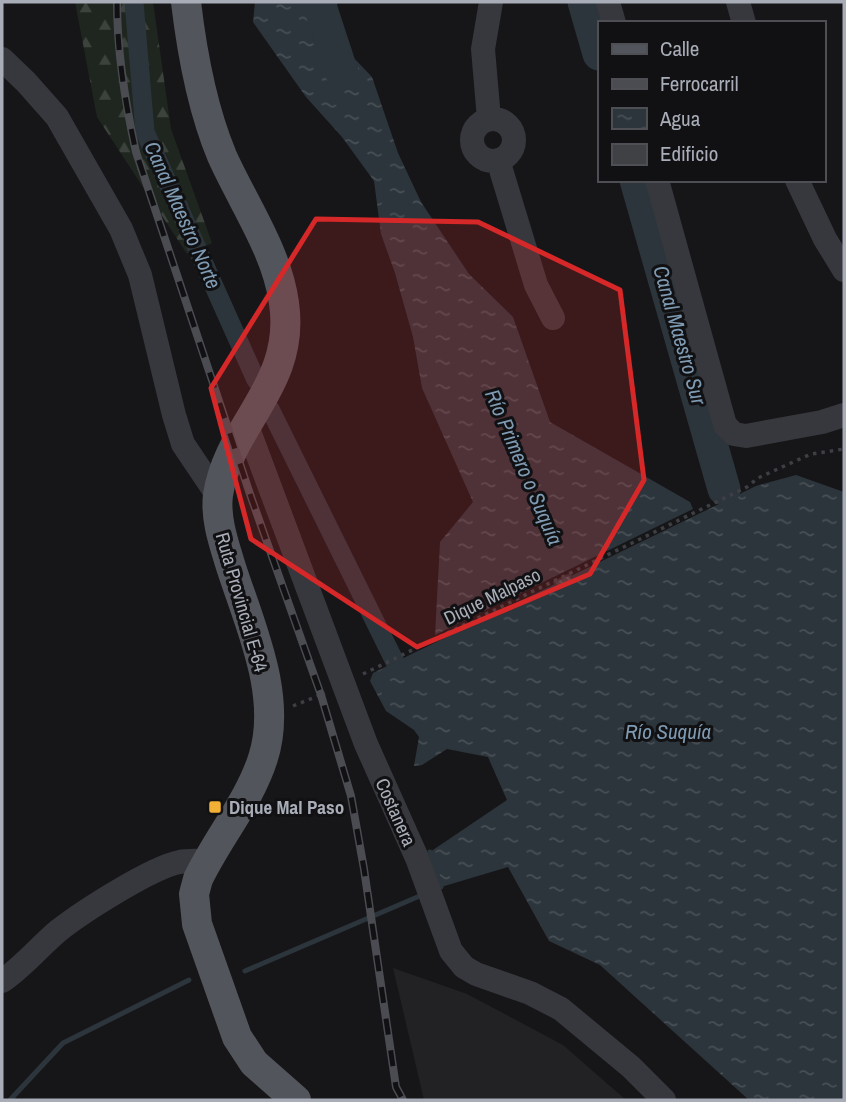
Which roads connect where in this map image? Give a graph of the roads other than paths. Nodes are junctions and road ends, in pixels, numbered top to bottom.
1 (186, 2) edge
2 (491, 2) edge
3 (608, 2) edge
4 (738, 2) edge
5 (613, 21) edge
6 (743, 21) edge
7 (2, 59) edge
8 (658, 182) edge
9 (798, 182) edge
10 (844, 270) edge
11 (553, 318) dead end
12 (844, 415) edge
13 (247, 426) junction
14 (218, 496) junction
15 (206, 861) junction
16 (2, 981) edge
17 (296, 1100) edge
18 (664, 1100) edge

1 - 13 main road, Ruta Provincial E-64
2 - 11 street
3 - 5 street
4 - 6 street
7 - 14 street
8 - 12 street
9 - 10 street
13 - 14 main road, Ruta Provincial E-64
13 - 18 street, Costanera
14 - 15 main road, Ruta Provincial E-64
15 - 16 street
15 - 17 main road, Ruta Provincial E-64

